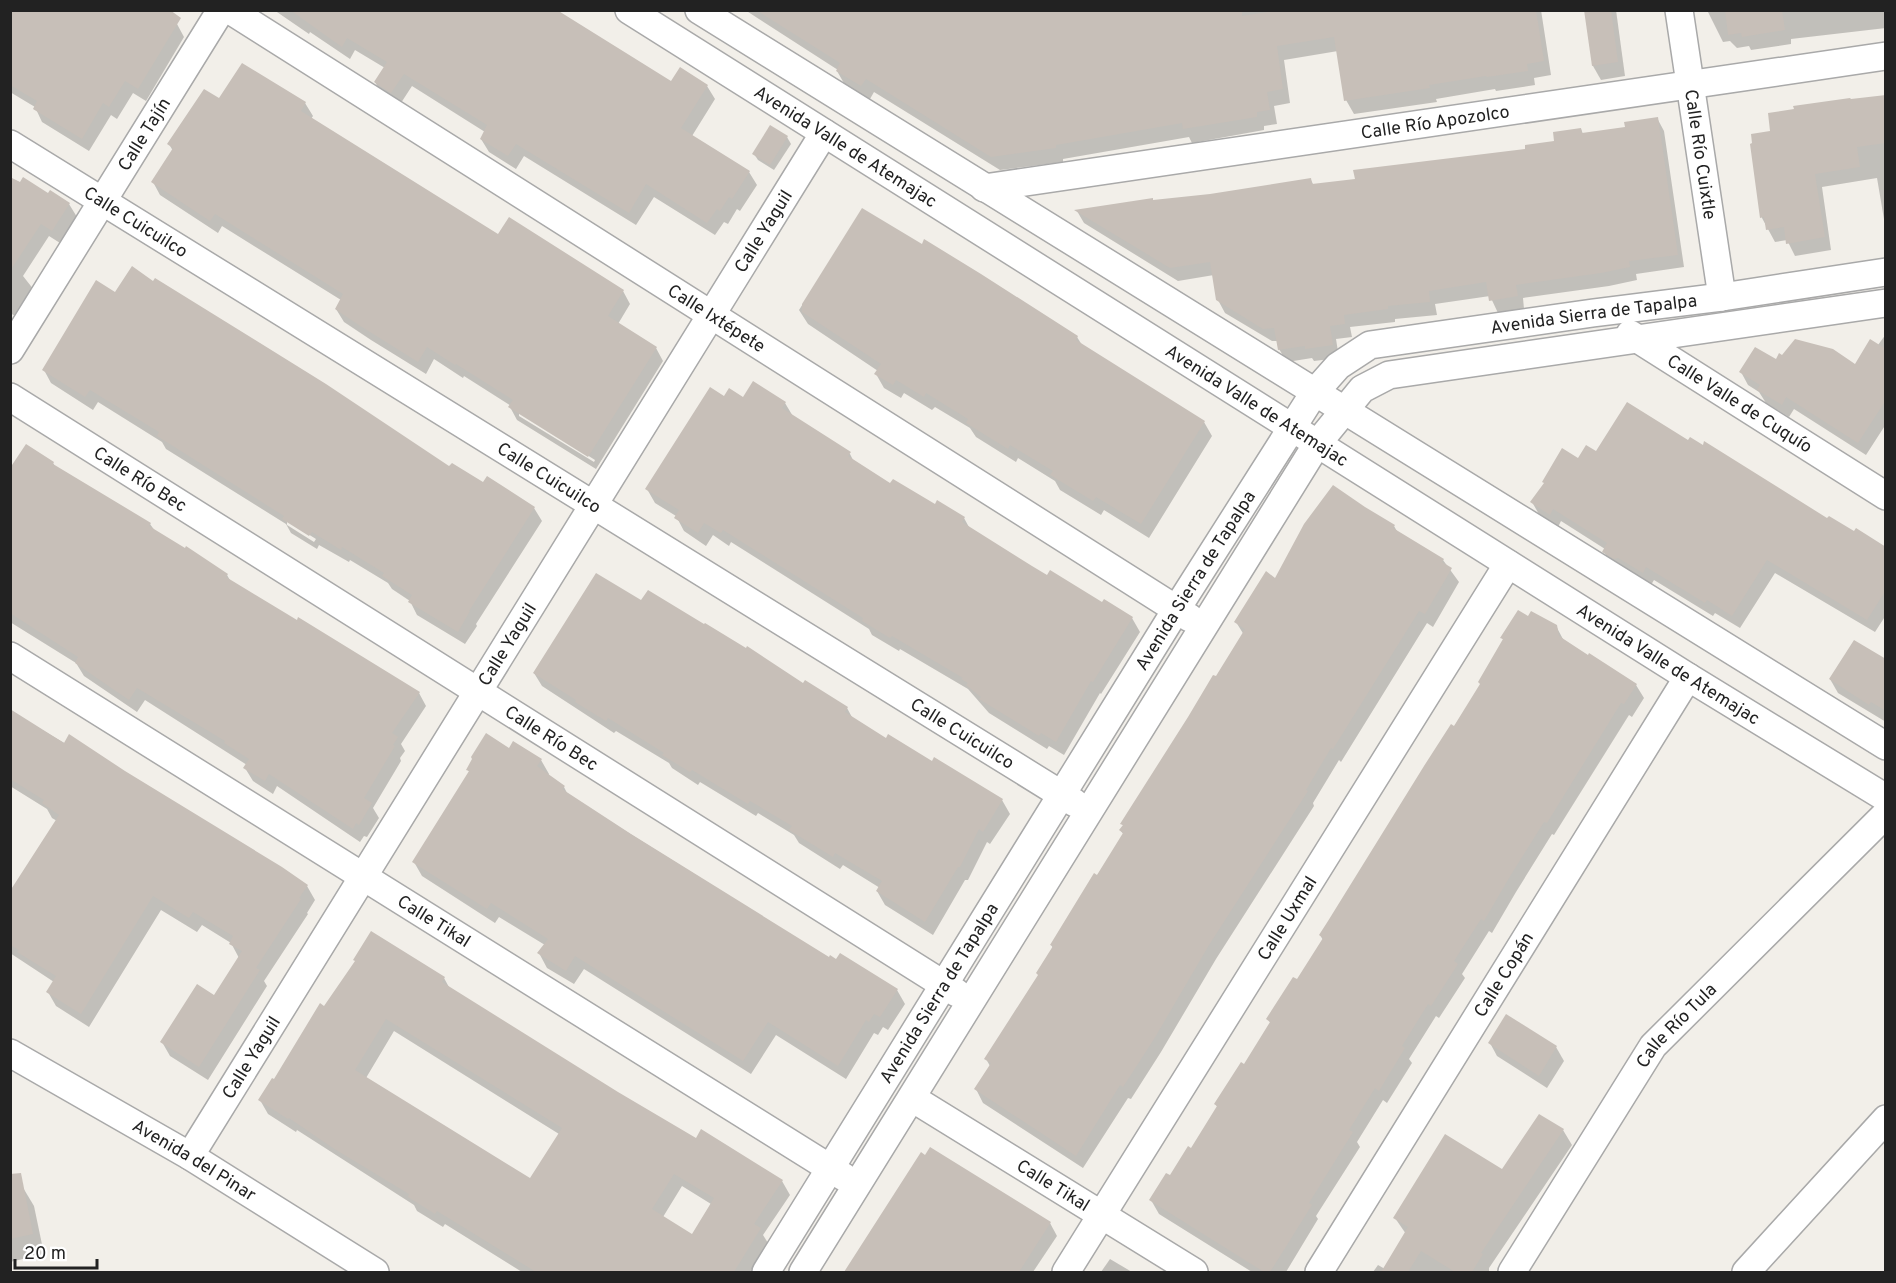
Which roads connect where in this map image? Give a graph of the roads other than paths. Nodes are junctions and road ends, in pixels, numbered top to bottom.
1 (221, 10) edge
2 (230, 10) edge
3 (629, 10) edge
4 (699, 10) edge
5 (1679, 10) edge
6 (1886, 56) edge
7 (1690, 84) junction
8 (824, 133) junction
9 (10, 144) edge
10 (984, 188) junction
11 (103, 201) junction
12 (1886, 272) edge
13 (1722, 297) junction
14 (1886, 303) edge
15 (1593, 313) junction
16 (711, 314) junction
17 (1636, 338) junction
18 (10, 350) edge
19 (1314, 393) junction
20 (10, 397) edge
21 (1343, 411) junction
22 (1292, 428) junction
23 (1317, 444) junction
24 (1886, 496) edge
25 (593, 504) junction
26 (1508, 564) junction
27 (1176, 610) junction
28 (1204, 627) junction
29 (10, 656) edge
30 (1688, 677) junction
31 (477, 691) junction
32 (1886, 746) edge
33 (1061, 795) junction
34 (1886, 798) edge
35 (1089, 812) junction
36 (1886, 814) edge
37 (363, 876) junction
38 (944, 985) junction
39 (971, 1001) junction
40 (10, 1053) edge
41 (912, 1098) junction
42 (1886, 1119) edge
43 (190, 1156) junction
44 (830, 1168) junction
45 (857, 1185) junction
46 (1102, 1215) junction
47 (375, 1272) edge
48 (765, 1272) edge
49 (803, 1272) edge
50 (1066, 1272) edge
51 (1194, 1272) edge
52 (1319, 1272) edge
53 (1512, 1272) edge
54 (1746, 1272) edge

1 - 11 street, Calle Tajín
2 - 16 street, Calle Ixtépete
3 - 8 street, Avenida Valle de Atemajac
4 - 10 street
5 - 7 street, Calle Río Cuixtle
6 - 7 street, Calle Río Apozolco
7 - 10 street, Calle Río Apozolco
7 - 13 street, Calle Río Cuixtle
8 - 16 street, Calle Yaguil
8 - 22 street, Avenida Valle de Atemajac
9 - 11 street, Calle Cuicuilco
10 - 19 street
11 - 18 street, Calle Tajín
11 - 25 street, Calle Cuicuilco
12 - 13 street, Avenida Sierra de Tapalpa
13 - 15 street, Avenida Sierra de Tapalpa
14 - 17 street, Avenida Sierra de Tapalpa
15 - 17 street, Calle Valle de Cuquío
15 - 19 street, Avenida Sierra de Tapalpa
16 - 25 street, Calle Yaguil
16 - 27 street, Calle Ixtépete
17 - 21 street, Avenida Sierra de Tapalpa
17 - 24 street, Calle Valle de Cuquío
19 - 21 street
19 - 22 street, Avenida Sierra de Tapalpa
20 - 31 street, Calle Río Bec
21 - 23 street, Avenida Sierra de Tapalpa
21 - 32 street
22 - 23 street, Avenida Valle de Atemajac
22 - 27 street, Avenida Sierra de Tapalpa
23 - 26 street, Avenida Valle de Atemajac
23 - 28 street, Avenida Sierra de Tapalpa
25 - 31 street, Calle Yaguil
25 - 33 street, Calle Cuicuilco
26 - 30 street, Avenida Valle de Atemajac
26 - 46 street, Calle Uxmal
27 - 28 street, Calle Ixtépete
27 - 33 street, Avenida Sierra de Tapalpa
28 - 35 street, Avenida Sierra de Tapalpa
29 - 37 street, Calle Tikal
30 - 34 street, Avenida Valle de Atemajac
30 - 52 street, Calle Copán
31 - 37 street, Calle Yaguil
31 - 38 street, Calle Río Bec
33 - 35 street, Calle Cuicuilco
33 - 38 street, Avenida Sierra de Tapalpa
35 - 39 street, Avenida Sierra de Tapalpa
36 - 53 street, Calle Río Tula
37 - 43 street, Calle Yaguil
37 - 44 street, Calle Tikal
38 - 39 street, Calle Río Bec
38 - 44 street, Avenida Sierra de Tapalpa
39 - 41 street, Avenida Sierra de Tapalpa
40 - 43 street, Avenida del Pinar
41 - 45 street, Avenida Sierra de Tapalpa
41 - 46 street, Calle Tikal
42 - 54 street
43 - 47 street, Avenida del Pinar
44 - 45 street, Calle Tikal
44 - 48 street, Avenida Sierra de Tapalpa
45 - 49 street, Avenida Sierra de Tapalpa
46 - 50 street, Calle Uxmal
46 - 51 street, Calle Tikal

